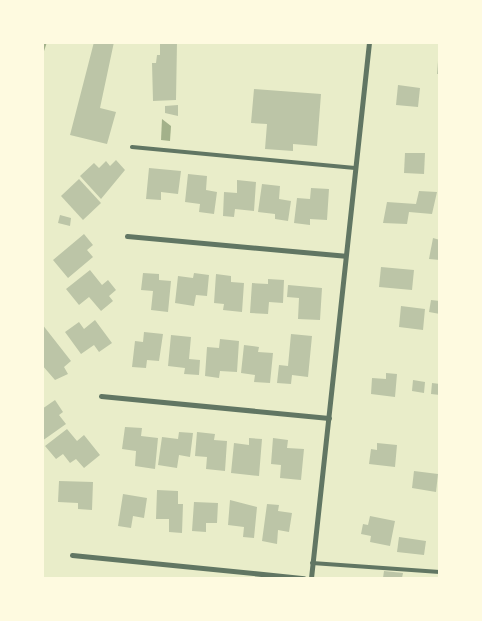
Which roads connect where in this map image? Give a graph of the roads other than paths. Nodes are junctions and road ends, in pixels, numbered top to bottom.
1 (369, 42) edge
2 (132, 147) dead end
3 (355, 168) junction
4 (127, 236) dead end
5 (345, 256) junction
6 (101, 396) dead end
7 (329, 418) junction
8 (72, 555) dead end
9 (312, 563) junction
10 (440, 572) edge
11 (304, 578) edge
12 (310, 578) edge

1 - 3 street
2 - 3 lane
3 - 5 street
4 - 5 street
5 - 7 street
6 - 7 street
7 - 9 street
8 - 11 street
9 - 10 lane
9 - 12 street

